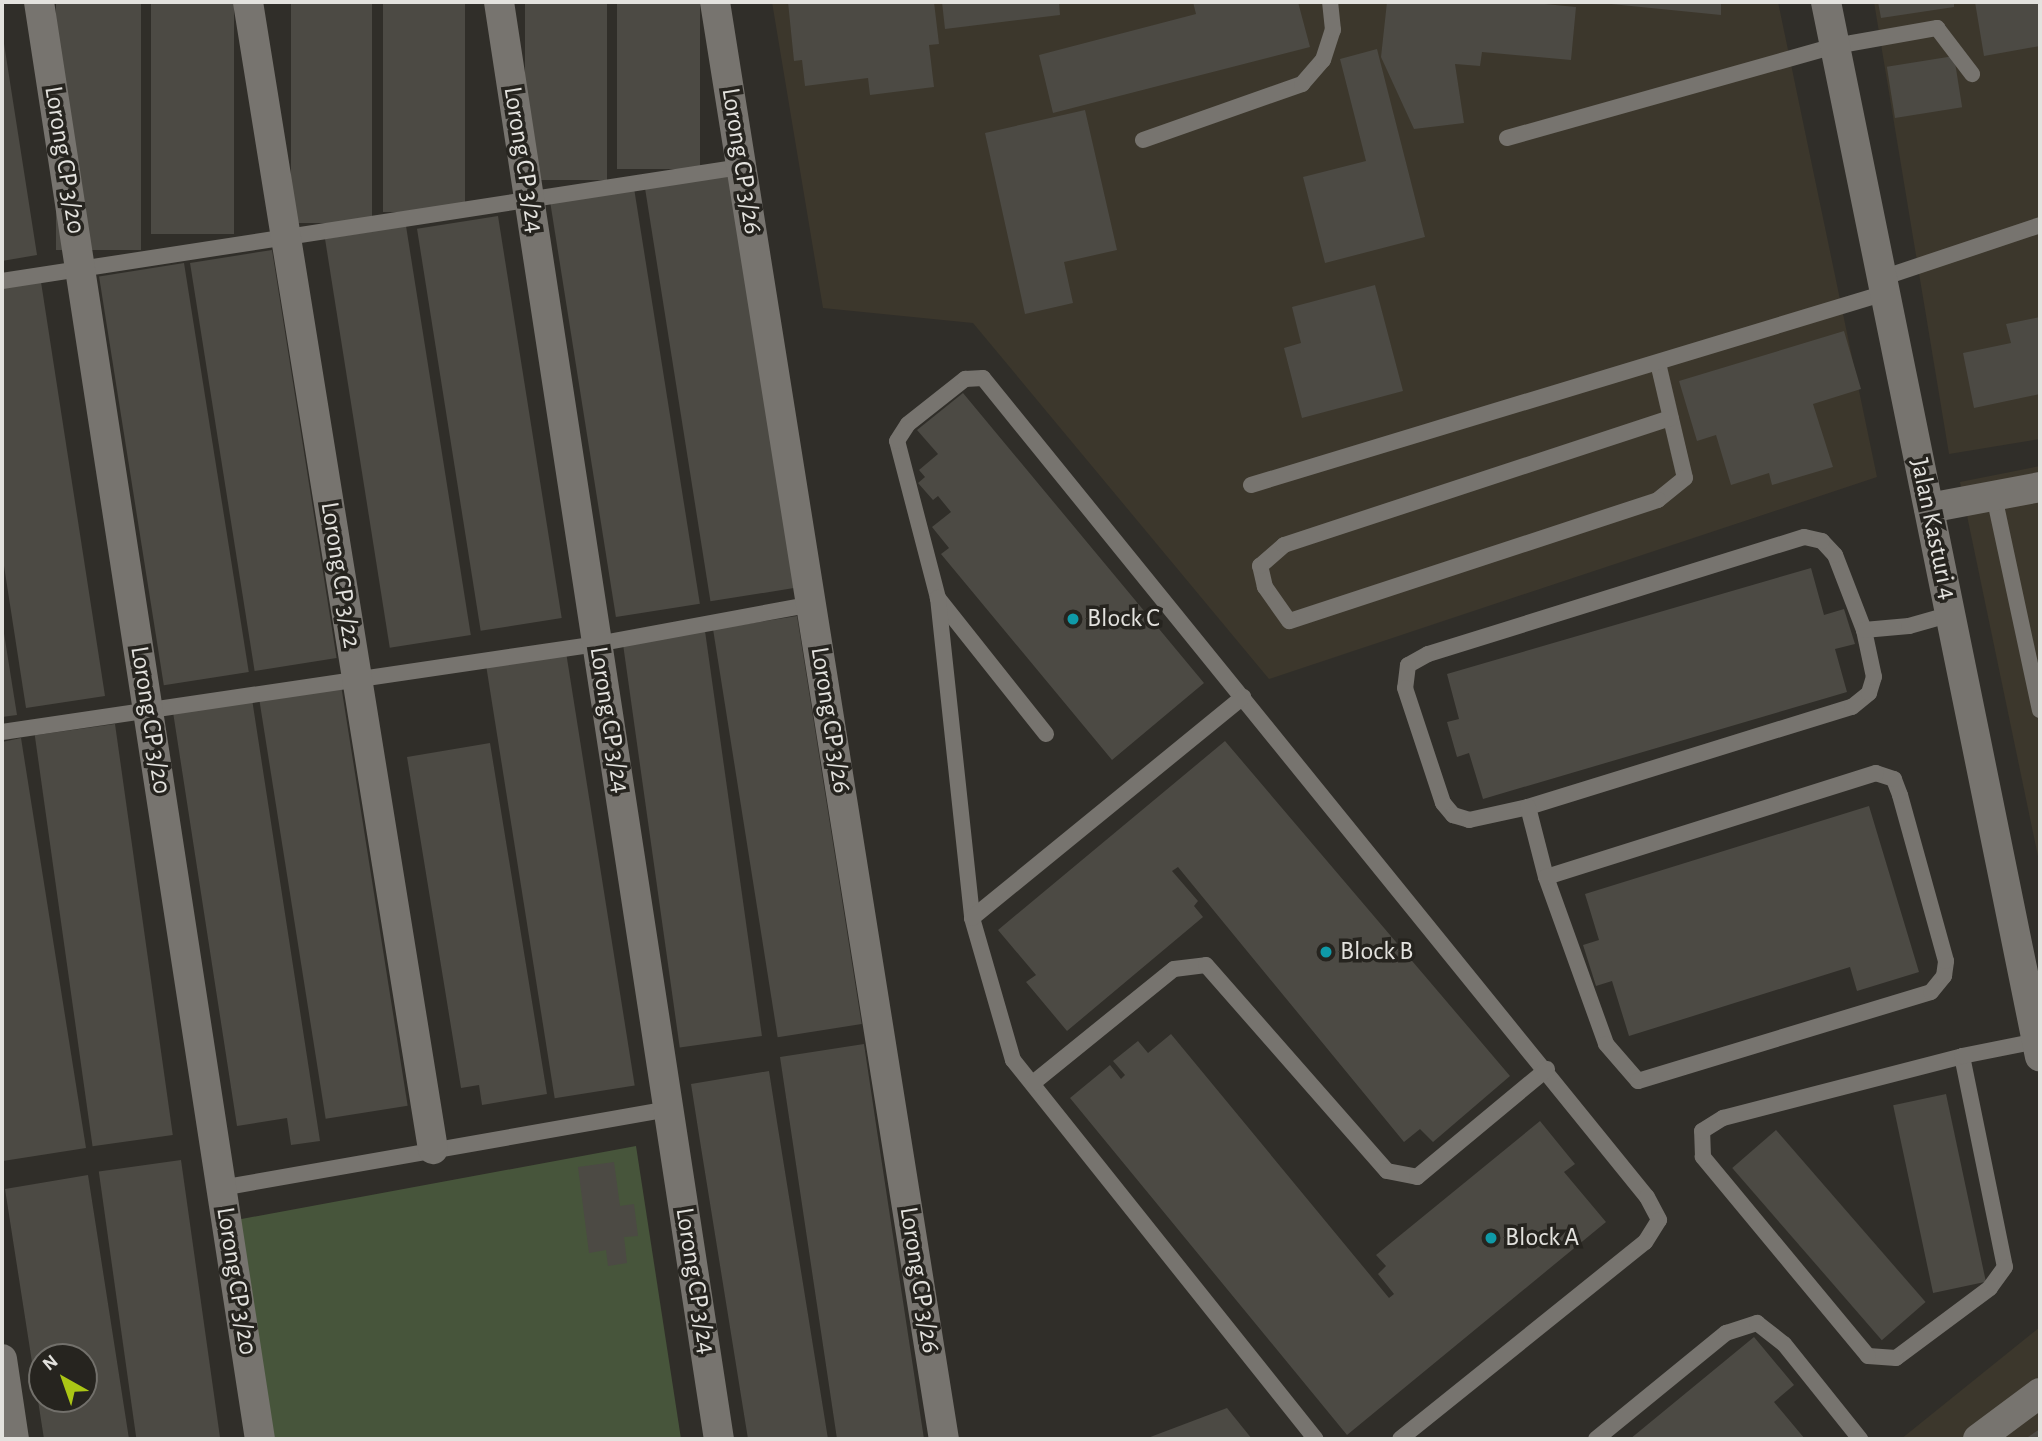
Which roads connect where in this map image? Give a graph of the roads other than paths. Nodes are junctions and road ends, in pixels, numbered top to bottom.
1 (39, 2) edge
2 (248, 2) edge
3 (499, 2) edge
4 (715, 2) edge
5 (1330, 2) edge
6 (1826, 2) edge
7 (1835, 46) junction
8 (1972, 74) dead end
9 (1507, 138) dead end
10 (1143, 139) dead end
11 (741, 167) junction
12 (530, 202) junction
13 (2040, 225) edge
14 (286, 237) junction
15 (80, 268) junction
16 (2, 281) edge
17 (1884, 286) junction
18 (1658, 363) junction
19 (1671, 418) junction
20 (1251, 485) dead end
21 (2040, 487) edge
22 (1994, 496) junction
23 (1929, 509) junction
24 (938, 598) junction
25 (812, 604) junction
26 (1951, 614) junction
27 (1864, 630) junction
28 (597, 644) junction
29 (357, 678) junction
30 (1243, 697) junction
31 (2040, 710) edge
32 (148, 711) junction
33 (2, 732) edge
34 (1046, 734) dead end
35 (1528, 807) junction
36 (1546, 877) junction
37 (972, 918) junction
38 (2039, 1049) edge
39 (1962, 1056) junction
40 (1547, 1069) junction
41 (1033, 1083) junction
42 (668, 1109) junction
43 (433, 1149) junction
44 (221, 1188) junction
45 (2, 1359) edge
46 (2040, 1393) edge
47 (14, 1439) edge
48 (260, 1439) edge
49 (719, 1439) edge
50 (944, 1439) edge
51 (1316, 1439) edge
52 (1401, 1439) edge
53 (1596, 1439) edge
54 (1860, 1439) edge
55 (1978, 1439) edge

1 - 15 street, Lorong CP 3/20
2 - 14 street, Lorong CP 3/22
3 - 12 street, Lorong CP 3/24
4 - 11 street, Lorong CP 3/26
5 - 10 lane
6 - 7 street, Jalan Kasturi 4
7 - 8 lane
7 - 9 lane
7 - 17 street, Jalan Kasturi 4
11 - 12 lane
11 - 25 street, Lorong CP 3/26
12 - 14 lane
12 - 28 street, Lorong CP 3/24
13 - 17 lane
14 - 15 lane
14 - 29 street, Lorong CP 3/22
15 - 16 lane
15 - 32 street, Lorong CP 3/20
17 - 18 lane
17 - 23 street, Jalan Kasturi 4
18 - 19 lane
18 - 20 lane
19 - 19 lane
21 - 22 street
22 - 23 street
22 - 31 lane
23 - 26 street, Jalan Kasturi 4
24 - 30 lane
24 - 34 lane
24 - 37 lane
25 - 28 lane
25 - 50 street, Lorong CP 3/26
26 - 27 lane
26 - 38 street, Jalan Kasturi 4
27 - 35 lane
27 - 35 lane
28 - 29 lane
28 - 42 street, Lorong CP 3/24
29 - 32 lane
29 - 43 street, Lorong CP 3/22
30 - 37 lane
30 - 40 lane
32 - 33 lane
32 - 44 street, Lorong CP 3/20
35 - 36 lane
36 - 36 lane
37 - 41 lane
38 - 39 lane
39 - 39 lane
40 - 41 lane
40 - 52 lane
41 - 51 lane
42 - 43 lane
42 - 49 street, Lorong CP 3/24
43 - 44 lane
44 - 48 street, Lorong CP 3/20
45 - 47 street
46 - 55 street
53 - 54 lane

